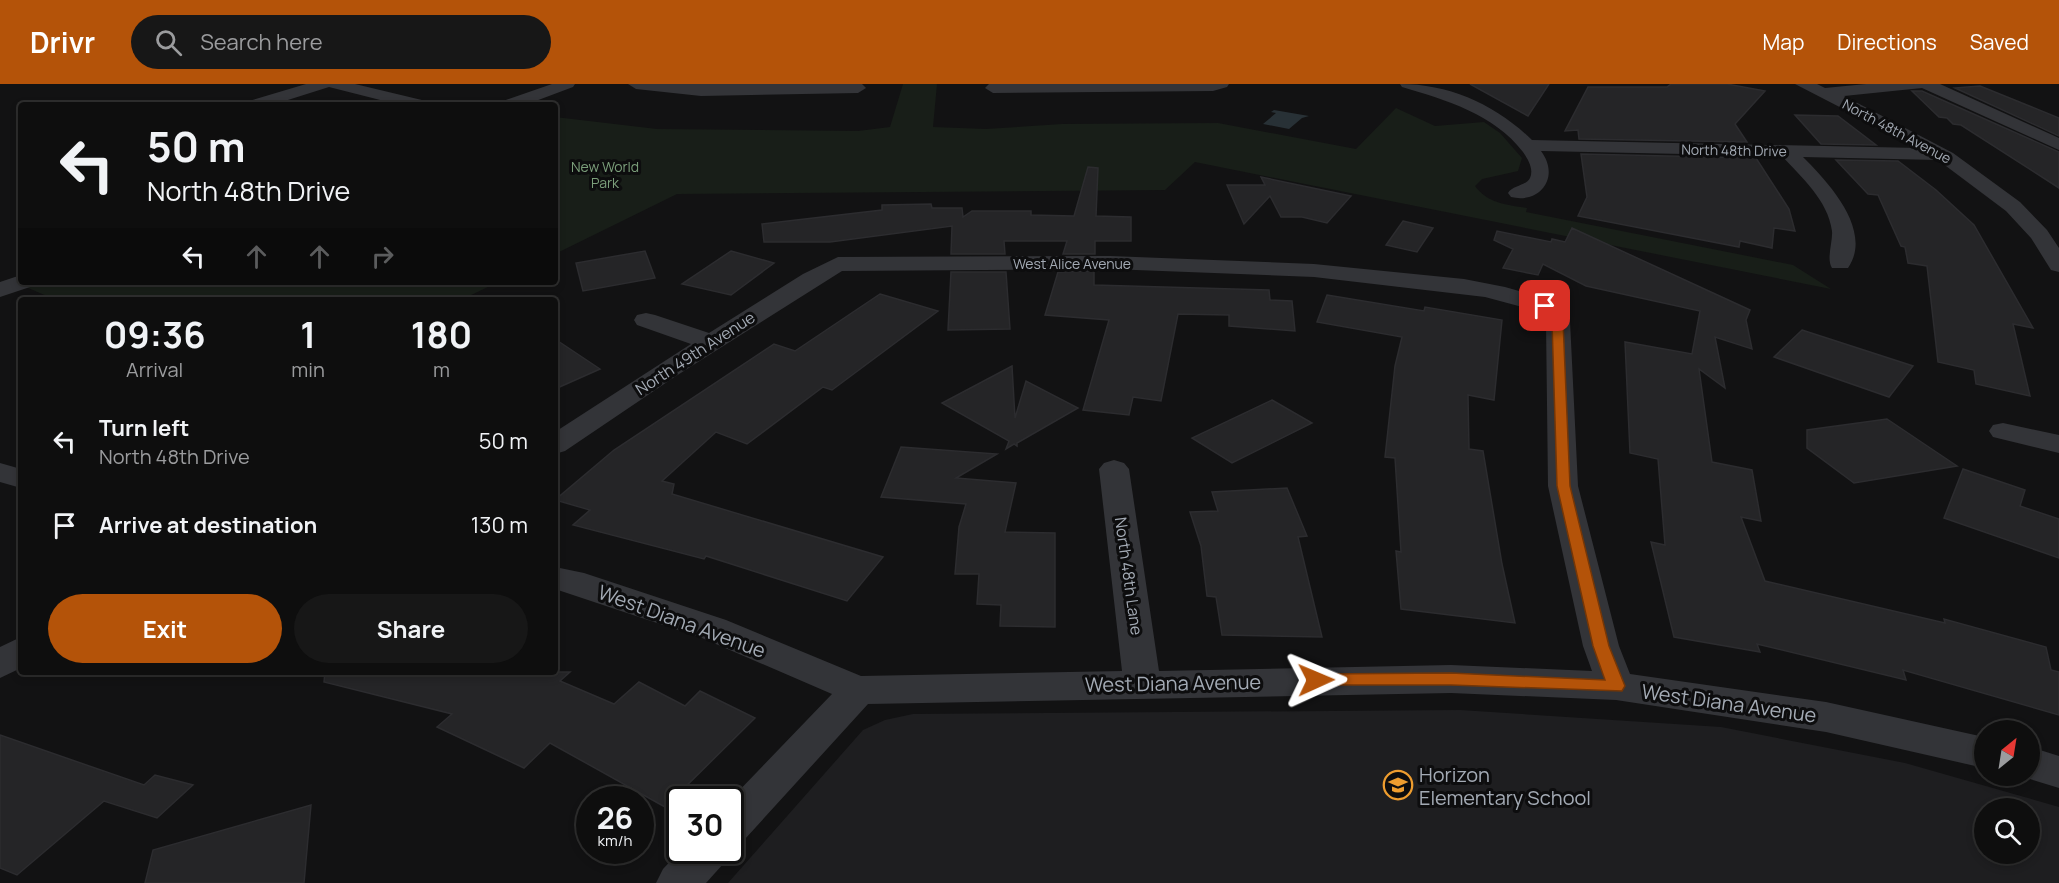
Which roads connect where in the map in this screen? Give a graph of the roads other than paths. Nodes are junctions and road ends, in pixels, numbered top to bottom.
1 (323, 84) edge
2 (335, 84) edge
3 (567, 84) edge
4 (636, 84) edge
5 (1221, 84) edge
6 (1408, 84) edge
7 (1803, 84) edge
8 (1918, 84) edge
9 (1927, 84) edge
10 (858, 88) dead end
11 (993, 88) dead end
12 (1823, 93) junction
13 (265, 102) edge
14 (408, 102) edge
15 (517, 102) edge
16 (1528, 145) junction
17 (2059, 146) edge
18 (1787, 151) junction
19 (1941, 154) junction
20 (1518, 193) dead end
21 (2035, 230) junction
22 (2059, 232) edge
23 (1305, 246) dead end
24 (1840, 263) dead end
25 (838, 264) joint
26 (2059, 265) edge
27 (1305, 270) junction
28 (646, 320) dead end
29 (711, 342) junction
30 (2003, 431) dead end
31 (558, 443) edge
32 (2059, 444) edge
33 (1114, 469) dead end
34 (0, 472) edge
35 (18, 478) edge
36 (558, 579) edge
37 (18, 652) edge
38 (0, 665) edge
39 (1142, 684) junction
40 (1616, 686) junction
41 (858, 690) junction
42 (1974, 751) edge
43 (2040, 766) edge
44 (2059, 772) edge
45 (744, 812) edge
46 (696, 864) edge
47 (678, 883) edge

1 - 13 street
2 - 14 street
3 - 15 street
4 - 10 street
5 - 11 street
6 - 16 street
7 - 12 street, North 48th Avenue
8 - 12 street
9 - 17 street
12 - 19 street, North 48th Avenue
16 - 18 street, North 48th Drive
16 - 20 street
18 - 19 street, North 48th Drive
18 - 24 street
19 - 21 street, North 48th Avenue
21 - 22 street
21 - 26 street, North 48th Avenue
23 - 27 street
25 - 27 street, West Alice Avenue
25 - 29 street, North 49th Avenue
27 - 40 street, West Alice Avenue
28 - 29 street
29 - 31 street, North 49th Avenue
30 - 32 street
33 - 39 street, North 48th Lane
34 - 35 street
36 - 41 street, West Diana Avenue
37 - 38 street
39 - 40 street, West Diana Avenue
39 - 41 street, West Diana Avenue
40 - 42 street, West Diana Avenue
41 - 45 street
43 - 44 street
46 - 47 street

